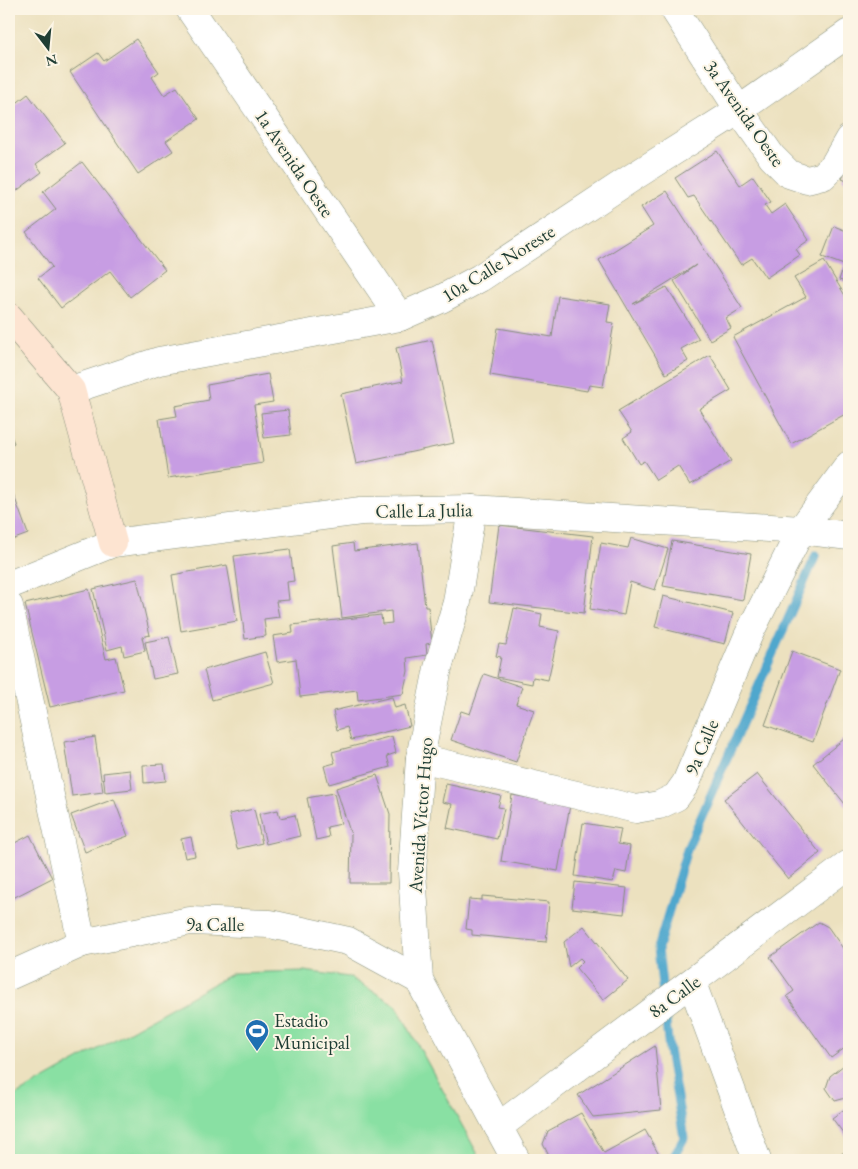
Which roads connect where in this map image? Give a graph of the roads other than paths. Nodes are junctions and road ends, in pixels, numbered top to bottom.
1 (190, 9) edge
2 (674, 9) edge
3 (849, 33) edge
4 (739, 110) junction
5 (849, 139) edge
6 (9, 317) edge
7 (400, 317) junction
8 (71, 390) junction
9 (849, 465) edge
10 (472, 509) junction
11 (801, 530) junction
12 (849, 536) edge
13 (113, 543) junction
14 (9, 585) edge
15 (9, 606) edge
16 (420, 758) junction
17 (849, 864) edge
18 (82, 943) junction
19 (9, 976) edge
20 (418, 980) junction
21 (692, 983) junction
22 (498, 1127) junction
23 (516, 1160) edge
24 (757, 1160) edge

1 - 7 street, 1a Avenida Oeste
2 - 4 street, 3a Avenida Oeste
3 - 4 street, 10a Calle Noreste
4 - 5 street, 3a Avenida Oeste
4 - 7 street, 10a Calle Noreste
6 - 8 street
7 - 8 street, 10a Calle Noreste
8 - 13 street
9 - 11 street, 9a Calle
10 - 11 street, Calle La Julia
10 - 13 street, Calle La Julia
10 - 16 street, Avenida Víctor Hugo
11 - 12 street, Calle La Julia
11 - 16 street, 9a Calle
13 - 14 street, Calle La Julia
15 - 18 street
16 - 20 street, Avenida Víctor Hugo
17 - 21 street, 8a Calle
18 - 19 street, 9a Calle
18 - 20 street, 9a Calle
20 - 22 street, Avenida Víctor Hugo
21 - 22 street, 8a Calle
21 - 24 street
22 - 23 street, Avenida Víctor Hugo

